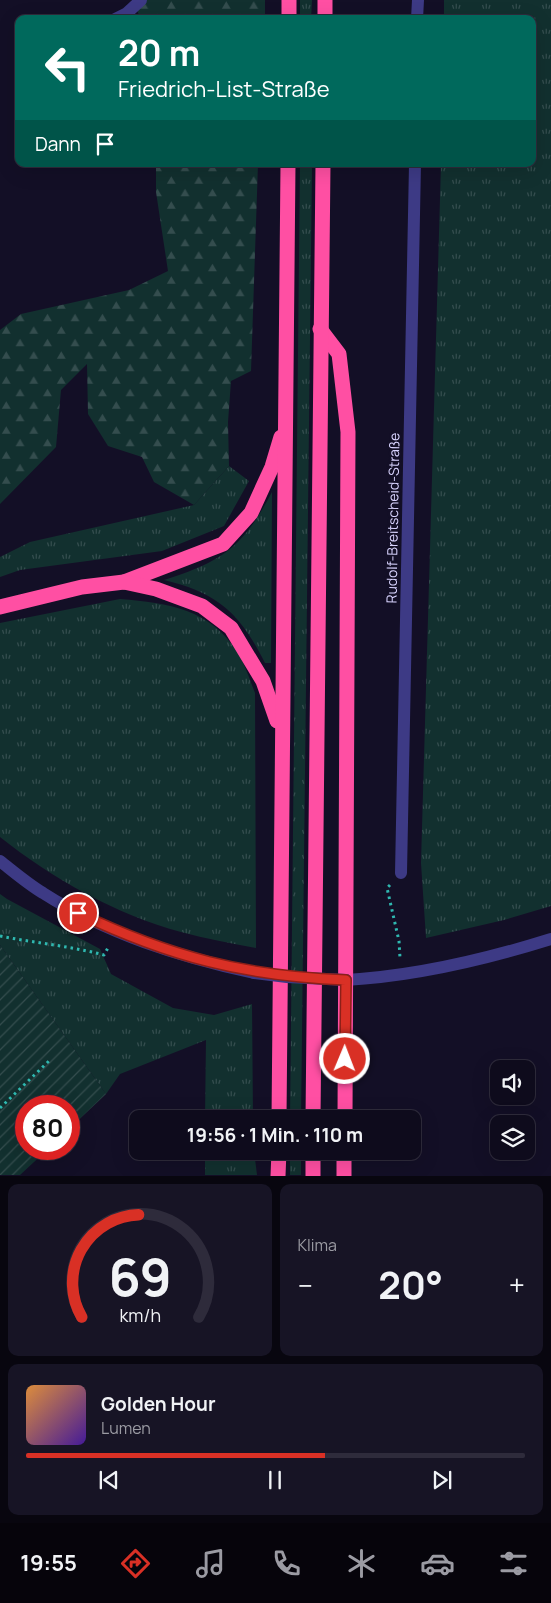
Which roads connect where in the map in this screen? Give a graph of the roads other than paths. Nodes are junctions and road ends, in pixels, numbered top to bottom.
1 (141, 0) edge
2 (289, 0) edge
3 (325, 0) edge
4 (418, 0) edge
5 (123, 15) edge
6 (289, 15) edge
7 (325, 15) edge
8 (418, 15) edge
9 (288, 167) edge
10 (323, 167) edge
11 (415, 167) edge
12 (320, 329) junction
13 (286, 421) junction
14 (124, 582) junction
15 (0, 607) edge
16 (281, 732) junction
17 (0, 861) edge
18 (401, 873) road end
19 (551, 940) edge
20 (346, 980) junction
21 (279, 1110) edge
22 (313, 1110) edge
23 (344, 1110) edge
24 (279, 1160) edge
25 (313, 1160) edge
26 (344, 1160) edge
27 (278, 1176) edge
28 (313, 1176) edge
29 (344, 1176) edge

1 - 5 street
2 - 6 highway
3 - 7 highway
4 - 8 street
9 - 13 highway
10 - 12 highway
11 - 18 street, Rudolf-Breitscheid-Straße
12 - 20 highway
12 - 22 highway
13 - 14 highway
13 - 16 highway
14 - 15 highway
14 - 16 highway
16 - 21 highway
17 - 20 street, bridge
19 - 20 street
20 - 23 highway
24 - 27 highway
25 - 28 highway
26 - 29 highway

